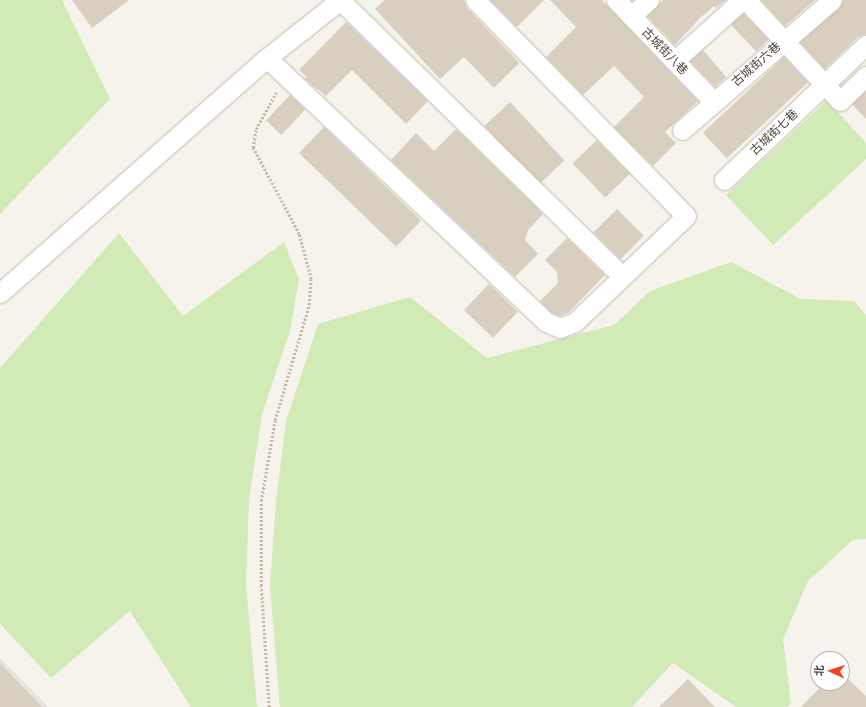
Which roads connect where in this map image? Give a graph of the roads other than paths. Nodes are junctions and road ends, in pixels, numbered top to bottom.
1 (340, 0) edge
2 (475, 0) edge
3 (616, 0) edge
4 (649, 0) edge
5 (742, 0) edge
6 (746, 0) edge
7 (832, 0) edge
8 (632, 16) junction
9 (784, 41) junction
10 (866, 45) edge
11 (267, 58) junction
12 (674, 61) junction
13 (866, 76) edge
14 (824, 85) junction
15 (714, 102) junction
16 (682, 130) dead end
17 (724, 180) dead end
18 (622, 276) junction
19 (0, 293) edge

1 - 11 street
1 - 18 street
2 - 18 street
3 - 8 street, 古城街八巷
4 - 8 street
5 - 12 street
6 - 9 street
7 - 9 street, 古城街六巷
8 - 12 street, 古城街八巷
9 - 14 street
9 - 15 street, 古城街六巷
10 - 14 street, 古城街七巷
11 - 18 street
11 - 19 street
12 - 15 street, 古城街八巷
13 - 14 street
14 - 17 street, 古城街七巷
15 - 16 street, 古城街六巷

